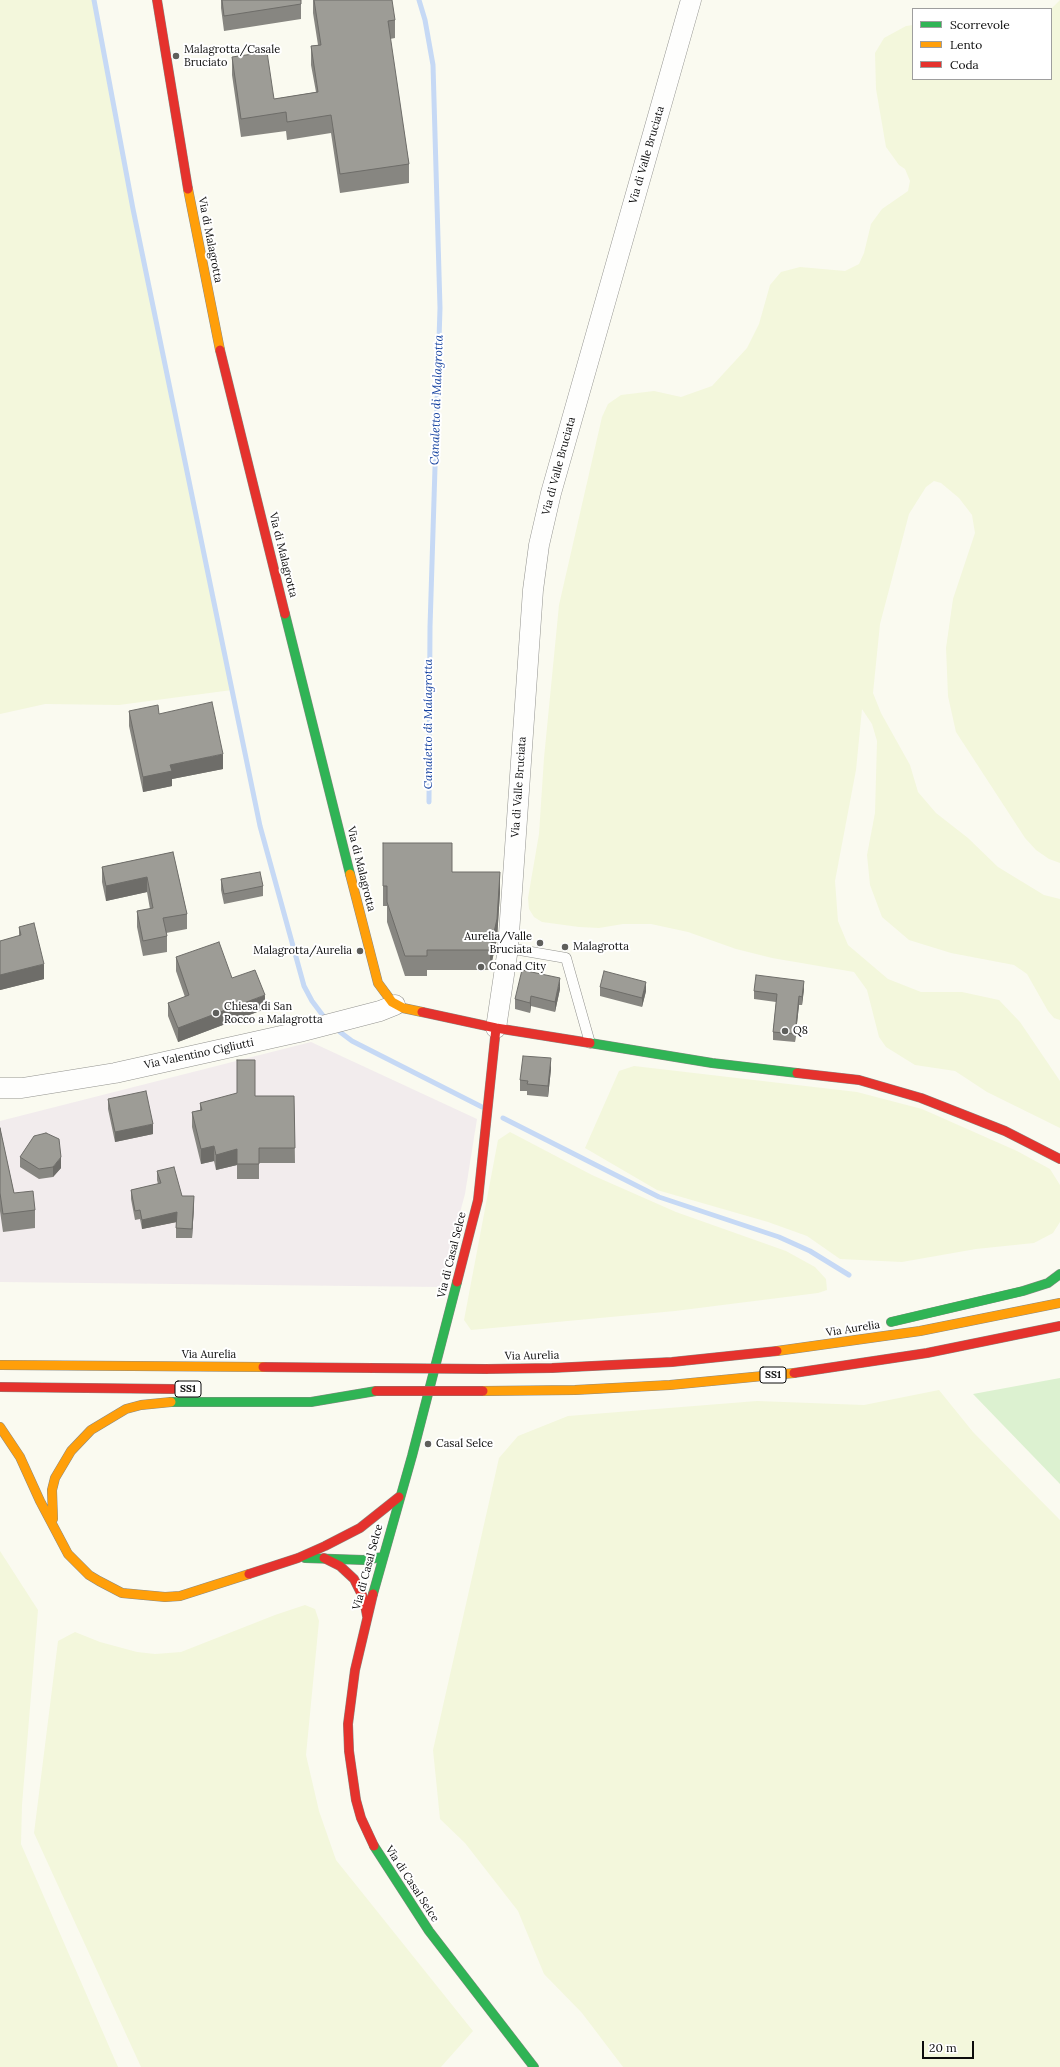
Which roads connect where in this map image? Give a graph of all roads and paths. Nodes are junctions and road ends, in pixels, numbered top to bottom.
1 (157, 0) edge
2 (692, 0) edge
3 (508, 948) junction
4 (395, 1005) junction
5 (496, 1028) junction
6 (590, 1043) junction
7 (0, 1088) edge
8 (1057, 1157) edge
9 (1060, 1165) edge
10 (1060, 1274) edge
11 (1060, 1303) edge
12 (1060, 1326) edge
13 (815, 1347) junction
14 (0, 1365) edge
15 (0, 1387) edge
16 (186, 1389) dead end
17 (321, 1390) dead end
18 (376, 1391) junction
19 (0, 1427) edge
20 (399, 1497) junction
21 (56, 1532) junction
22 (337, 1541) junction
23 (352, 1541) dead end
24 (372, 1549) dead end
25 (298, 1558) junction
26 (323, 1558) junction
27 (382, 1558) junction
28 (367, 1616) junction
29 (534, 2067) edge

1 - 4 main road, Via di Malagrotta
2 - 3 street, Via di Valle Bruciata
3 - 5 street, Via di Valle Bruciata
3 - 6 lane
4 - 5 main road
4 - 7 street, Via Valentino Cigliutti
5 - 6 main road
5 - 20 main road, Via di Casal Selce
6 - 8 main road
8 - 9 main road
10 - 13 main road
11 - 13 main road, Via Aurelia / SS1
12 - 18 main road, SS1, bridge
13 - 14 main road, Via Aurelia / SS1, bridge
15 - 16 main road, SS1
17 - 18 main road, SS1
18 - 21 main road
19 - 21 main road
20 - 22 main road
20 - 27 main road, Via di Casal Selce
21 - 25 main road
22 - 23 main road
22 - 25 main road
24 - 27 main road
25 - 26 main road
26 - 27 main road
26 - 28 main road
27 - 28 main road, Via di Casal Selce
28 - 29 main road, Via di Casal Selce

